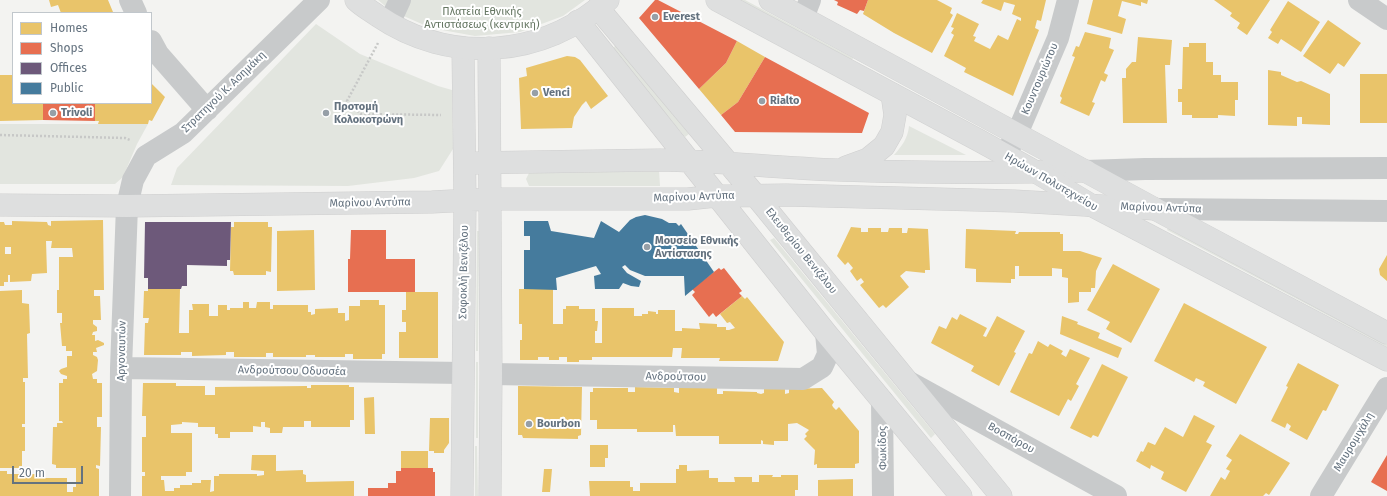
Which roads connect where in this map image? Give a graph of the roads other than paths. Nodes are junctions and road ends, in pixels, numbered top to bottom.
1 (130, 0) edge
2 (319, 0) edge
3 (356, 0) edge
4 (717, 0) edge
5 (770, 0) edge
6 (1068, 0) edge
7 (1359, 0) edge
8 (603, 4) edge
9 (806, 9) edge
10 (136, 12) edge
11 (1387, 19) edge
12 (578, 21) junction
13 (152, 43) edge
14 (463, 48) junction
15 (489, 48) junction
16 (892, 94) junction
17 (207, 110) junction
18 (1017, 134) junction
19 (1005, 155) junction
20 (689, 161) junction
21 (490, 163) junction
22 (465, 164) junction
23 (730, 164) junction
24 (1387, 168) edge
25 (840, 170) junction
26 (1036, 172) junction
27 (1086, 172) junction
28 (755, 195) junction
29 (716, 196) junction
30 (490, 199) junction
31 (465, 201) junction
32 (0, 205) edge
33 (1091, 205) junction
34 (127, 206) junction
35 (1155, 209) junction
36 (1387, 210) edge
37 (826, 333) junction
38 (1387, 333) edge
39 (1387, 360) edge
40 (122, 368) junction
41 (462, 373) junction
42 (491, 374) junction
43 (906, 381) junction
44 (1387, 388) edge
45 (882, 400) junction
46 (120, 496) edge
47 (462, 496) edge
48 (490, 496) edge
49 (882, 496) edge
50 (961, 496) edge
51 (1001, 496) edge
52 (1116, 496) edge
53 (1321, 496) edge

1 - 10 street
2 - 17 street, Στρατηγού Κ. Ασημάκη
3 - 14 main road
4 - 16 main road, Ηρώων Πολυτεχνείου
5 - 9 main road
6 - 18 street, Κουντουριώτου
7 - 11 street
8 - 12 main road
8 - 23 main road, Ελευθερίου Βενιζέλου
9 - 18 main road
12 - 15 main road
12 - 20 main road
13 - 17 street
14 - 15 main road
14 - 22 main road, Σοφοκλή Βενιζέλου
15 - 21 main road
16 - 19 main road, Ηρώων Πολυτεχνείου
16 - 25 main road
17 - 34 street, Στρατηγού Κ. Ασημάκη
18 - 19 street, Κουντουριώτου
18 - 27 main road
19 - 26 main road, Ηρώων Πολυτεχνείου
20 - 21 main road
20 - 23 main road
20 - 29 main road
21 - 22 main road
21 - 30 main road
22 - 31 main road, Σοφοκλή Βενιζέλου
23 - 25 main road
23 - 28 main road, Ελευθερίου Βενιζέλου
24 - 27 street
25 - 26 main road
26 - 27 main road
26 - 33 main road, Ηρώων Πολυτεχνείου
27 - 35 main road
28 - 29 main road, Μαρίνου Αντύπα
28 - 33 main road, Μαρίνου Αντύπα
28 - 43 main road, Ελευθερίου Βενιζέλου
29 - 30 main road, Μαρίνου Αντύπα
29 - 37 main road
30 - 31 main road, Μαρίνου Αντύπα
30 - 42 main road
31 - 34 main road, Μαρίνου Αντύπα
31 - 41 main road, Σοφοκλή Βενιζέλου
32 - 34 main road, Μαρίνου Αντύπα
33 - 35 main road, Μαρίνου Αντύπα
33 - 39 main road, Ηρώων Πολυτεχνείου
34 - 40 street, Αργοναυτών
35 - 36 street, Μαρίνου Αντύπα
35 - 38 main road
37 - 42 street, Ανδρούτσου
37 - 45 main road
40 - 41 street, Ανδρούτσου Οδυσσέα
40 - 46 street, Αργοναυτών
41 - 47 main road, Σοφοκλή Βενιζέλου
42 - 48 main road
43 - 51 main road, Ελευθερίου Βενιζέλου
43 - 52 street, Βοσπόρου
44 - 53 street, Μαυρομιχάλη
45 - 49 street, Φωκίδος
45 - 50 main road

